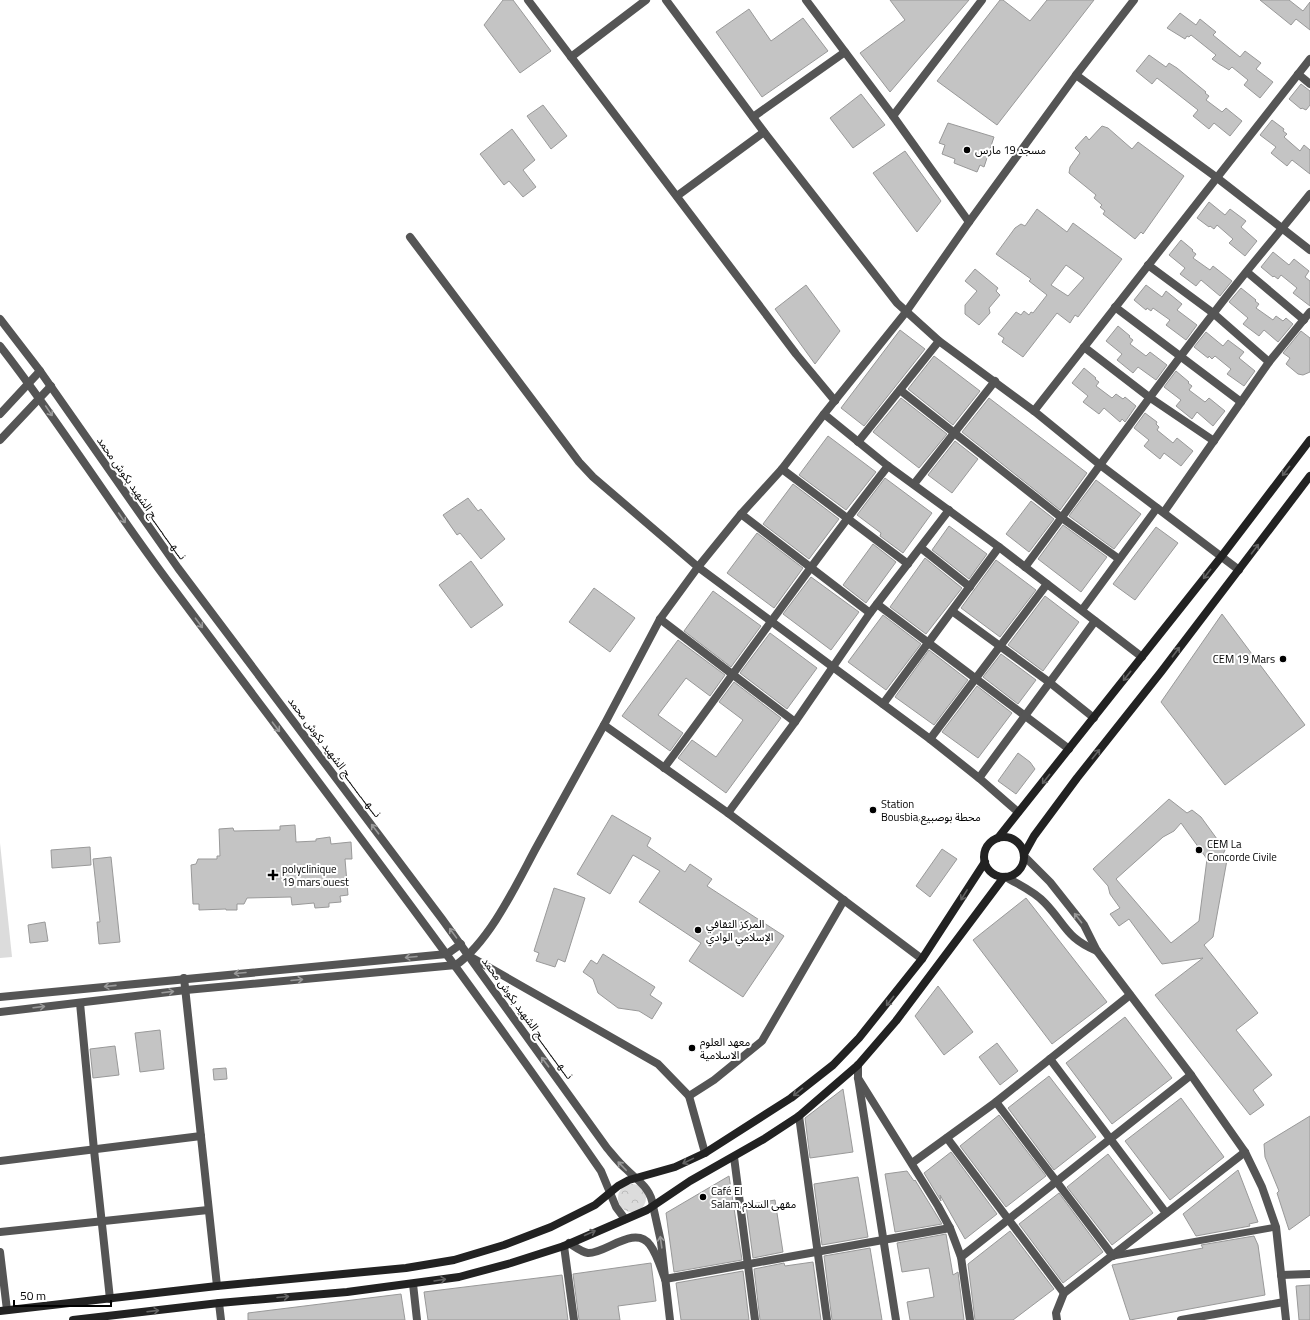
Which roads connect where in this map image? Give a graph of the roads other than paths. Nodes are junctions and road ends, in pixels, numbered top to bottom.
1 (528, 0) edge
2 (646, 0) edge
3 (666, 0) edge
4 (806, 0) edge
5 (1134, 0) edge
6 (979, 1) edge
7 (845, 52) junction
8 (571, 56) junction
9 (1310, 59) edge
10 (1298, 74) junction
11 (1076, 75) junction
12 (1310, 84) edge
13 (893, 116) junction
14 (753, 117) junction
15 (764, 132) junction
16 (1216, 177) junction
17 (1310, 194) edge
18 (677, 196) junction
19 (969, 222) junction
20 (1283, 229) junction
21 (410, 237) dead end
22 (1310, 250) edge
23 (1148, 265) junction
24 (1246, 272) junction
25 (1115, 307) junction
26 (906, 312) junction
27 (1310, 312) edge
28 (1213, 313) junction
29 (0, 319) edge
30 (1304, 320) junction
31 (939, 342) junction
32 (0, 346) edge
33 (1084, 347) junction
34 (1181, 356) junction
35 (1269, 362) junction
36 (40, 371) junction
37 (994, 381) junction
38 (28, 383) junction
39 (50, 386) junction
40 (900, 390) junction
41 (39, 397) junction
42 (1149, 397) junction
43 (835, 401) junction
44 (1241, 402) junction
45 (1034, 410) junction
46 (0, 414) edge
47 (824, 414) junction
48 (954, 432) junction
49 (0, 440) edge
50 (1310, 440) edge
51 (1214, 441) junction
52 (858, 442) junction
53 (1099, 464) junction
54 (888, 466) junction
55 (782, 469) junction
56 (1310, 476) edge
57 (914, 484) junction
58 (950, 510) junction
59 (1160, 510) junction
60 (741, 514) junction
61 (847, 517) junction
62 (1062, 518) junction
63 (999, 547) junction
64 (921, 548) junction
65 (1221, 557) junction
66 (1119, 559) junction
67 (908, 564) junction
68 (1025, 567) junction
69 (698, 568) junction
70 (811, 568) junction
71 (1239, 570) junction
72 (1047, 584) junction
73 (970, 587) junction
74 (877, 604) junction
75 (1082, 610) junction
76 (952, 611) junction
77 (870, 613) junction
78 (660, 619) junction
79 (770, 620) junction
80 (1095, 621) junction
81 (929, 642) junction
82 (1000, 646) junction
83 (1142, 657) junction
84 (834, 666) junction
85 (734, 674) junction
86 (976, 677) junction
87 (1049, 682) junction
88 (882, 704) junction
89 (1025, 716) junction
90 (1094, 718) junction
91 (796, 722) junction
92 (604, 725) junction
93 (930, 739) junction
94 (1069, 749) junction
95 (664, 768) junction
96 (979, 778) junction
97 (1018, 812) junction
98 (728, 813) junction
99 (998, 838) junction
100 (1024, 855) junction
101 (985, 862) junction
102 (1005, 877) junction
103 (844, 900) junction
104 (461, 944) junction
105 (1097, 951) junction
106 (447, 954) junction
107 (469, 956) junction
108 (922, 959) junction
109 (456, 965) junction
110 (184, 978) junction
111 (186, 990) junction
112 (1130, 995) junction
113 (0, 997) edge
114 (80, 1002) junction
115 (0, 1012) edge
116 (1050, 1059) junction
117 (858, 1065) junction
118 (1191, 1075) junction
119 (858, 1078) junction
120 (689, 1096) junction
121 (996, 1102) junction
122 (799, 1116) junction
123 (201, 1136) junction
124 (947, 1138) junction
125 (1110, 1138) junction
126 (94, 1150) junction
127 (1245, 1152) junction
128 (705, 1153) junction
129 (734, 1157) junction
130 (0, 1161) edge
131 (912, 1163) junction
132 (636, 1179) junction
133 (1056, 1181) junction
134 (610, 1193) junction
135 (653, 1206) junction
136 (208, 1210) junction
137 (1166, 1213) junction
138 (625, 1219) junction
139 (1008, 1220) junction
140 (102, 1221) junction
141 (1276, 1227) junction
142 (950, 1228) junction
143 (0, 1232) edge
144 (883, 1240) junction
145 (566, 1244) junction
146 (0, 1252) edge
147 (817, 1253) junction
148 (1113, 1256) junction
149 (961, 1257) junction
150 (749, 1264) junction
151 (1310, 1274) edge
152 (1281, 1275) junction
153 (665, 1279) junction
154 (413, 1284) junction
155 (217, 1286) junction
156 (1064, 1293) junction
157 (110, 1299) junction
158 (219, 1302) junction
159 (1284, 1302) junction
160 (4, 1310) edge
161 (124, 1317) edge
162 (73, 1320) edge
163 (221, 1320) edge
164 (417, 1320) edge
165 (574, 1320) edge
166 (670, 1320) edge
167 (756, 1320) edge
168 (827, 1320) edge
169 (896, 1320) edge
170 (970, 1320) edge
171 (1057, 1320) edge
172 (1181, 1320) edge
173 (1286, 1320) edge

1 - 8 street
2 - 8 street
3 - 14 street
4 - 7 street
5 - 11 street
6 - 13 street
7 - 13 street
7 - 14 street
8 - 18 street
9 - 10 street
10 - 12 street
10 - 16 street
11 - 16 street
11 - 19 street
13 - 19 street
14 - 15 street
15 - 18 street
15 - 26 street
16 - 20 street
16 - 23 street
17 - 20 street
18 - 43 street
19 - 26 street
20 - 22 street
20 - 24 street
21 - 69 street
23 - 25 street
23 - 28 street
24 - 28 street
24 - 30 street
25 - 33 street
25 - 34 street
26 - 31 street
26 - 43 street
27 - 30 street
28 - 34 street
28 - 35 street
29 - 36 street, نـــهـــــــــــج الشهيد بكوش محمد
30 - 35 street
31 - 37 street
31 - 40 street
32 - 38 street
33 - 42 street
33 - 45 street
34 - 42 street
34 - 44 street
35 - 44 street
36 - 38 street
36 - 39 street, نـــهـــــــــــج الشهيد بكوش محمد
37 - 45 street
37 - 48 street
38 - 41 street
38 - 46 street
39 - 41 street
104 -> 39 street, نـــهـــــــــــج الشهيد بكوش محمد
40 - 48 street
40 - 52 street
41 - 49 street
41 -> 106 street
42 - 51 street
42 - 53 street
43 - 47 street
44 - 51 street
45 - 53 street
47 - 52 street
47 - 55 street
48 - 57 street
48 - 62 street
50 -> 65 main road
51 - 59 street
52 - 54 street
53 - 59 street
53 - 62 street
54 - 57 street
54 - 61 street
55 - 60 street
55 - 61 street
71 -> 56 main road
57 - 58 street
58 - 63 street
58 - 64 street
59 - 65 street
59 - 66 street
60 - 69 street
60 - 70 street
61 - 67 street
61 - 70 street
62 - 66 street
62 - 68 street
63 - 68 street
63 - 73 street
64 - 67 street
64 - 73 street
65 - 71 street
65 -> 83 main road
66 - 75 street
67 - 74 street
68 - 72 street
69 - 78 street
69 - 79 street
70 - 77 street
70 - 79 street
100 -> 71 main road
72 - 75 street
72 - 82 street
73 - 76 street
74 - 77 street
74 - 81 street
75 - 80 street
76 - 81 street
76 - 82 street
77 - 84 street
78 - 85 street
78 - 92 street
79 - 84 street
79 - 85 street
80 - 83 street
80 - 87 street
81 - 86 street
81 - 88 street
82 - 86 street
82 - 87 street
83 -> 90 main road
84 - 88 street
84 - 91 street
85 - 91 street
85 - 95 street
86 - 89 street
86 - 93 street
87 - 89 street
87 - 90 street
88 - 93 street
89 - 94 street
89 - 96 street
90 - 94 main road
91 - 98 street
92 - 95 street
92 - 107 street
93 - 96 street
94 -> 97 main road
95 - 98 street
96 - 97 street
97 - 99 main road
98 - 103 street
99 - 100 main road
99 - 101 main road
100 - 102 main road
105 -> 100 street
101 - 102 main road
101 -> 108 main road
102 - 105 street
102 - 117 main road
103 - 108 street
103 - 120 street
104 - 106 street
104 - 107 street, نـــهـــــــــــج الشهيد بكوش محمد
105 - 112 street
106 - 109 street
106 -> 110 street
107 - 109 street
107 - 120 street
132 -> 107 street, نـــهـــــــــــج الشهيد بكوش محمد
108 -> 128 main road
111 -> 109 street
109 - 134 street
110 - 111 street
110 -> 113 street
114 -> 111 street
111 - 123 street
112 - 116 street
112 - 118 street
115 -> 114 street
114 - 126 street
116 - 121 street
116 - 125 street
117 - 119 street
117 - 122 main road
118 - 125 street
118 - 127 street
119 - 131 street
119 - 144 street
120 - 128 street
121 - 124 street
121 - 133 street
122 - 129 main road
122 - 147 street
123 - 126 street
123 - 136 street
124 - 131 street
124 - 139 street
125 - 133 street
125 - 137 street
126 - 130 street
126 - 140 street
127 - 137 street
127 - 141 street
128 -> 132 main road
129 - 135 main road
129 - 150 street
131 - 142 street
132 - 134 main road
132 - 135 street, نـــهـــــــــــج الشهيد بكوش محمد
133 - 139 street
133 - 148 street
134 - 138 street
134 - 155 main road
135 - 138 main road
153 -> 135 street, نـــهـــــــــــج الشهيد بكوش محمد
136 - 140 street
136 - 155 street
137 - 148 street
145 -> 138 main road
139 - 149 street
139 - 156 street
140 - 143 street
140 - 157 street
141 - 148 lane
141 - 152 street
142 - 144 street
142 - 149 street
144 - 147 street
144 - 169 street
145 - 153 street
154 -> 145 main road
145 - 165 street
146 - 160 street
147 - 150 street
147 - 168 street
148 - 156 street
149 - 170 street
150 - 153 street
150 - 167 street
151 - 152 street
152 - 159 street
153 - 166 street, نـــهـــــــــــج الشهيد بكوش محمد
158 -> 154 main road
154 - 164 street
155 - 157 main road
156 - 171 street
157 - 160 main road
161 -> 158 main road
158 - 163 street
159 - 172 street
159 - 173 street
161 - 162 main road

